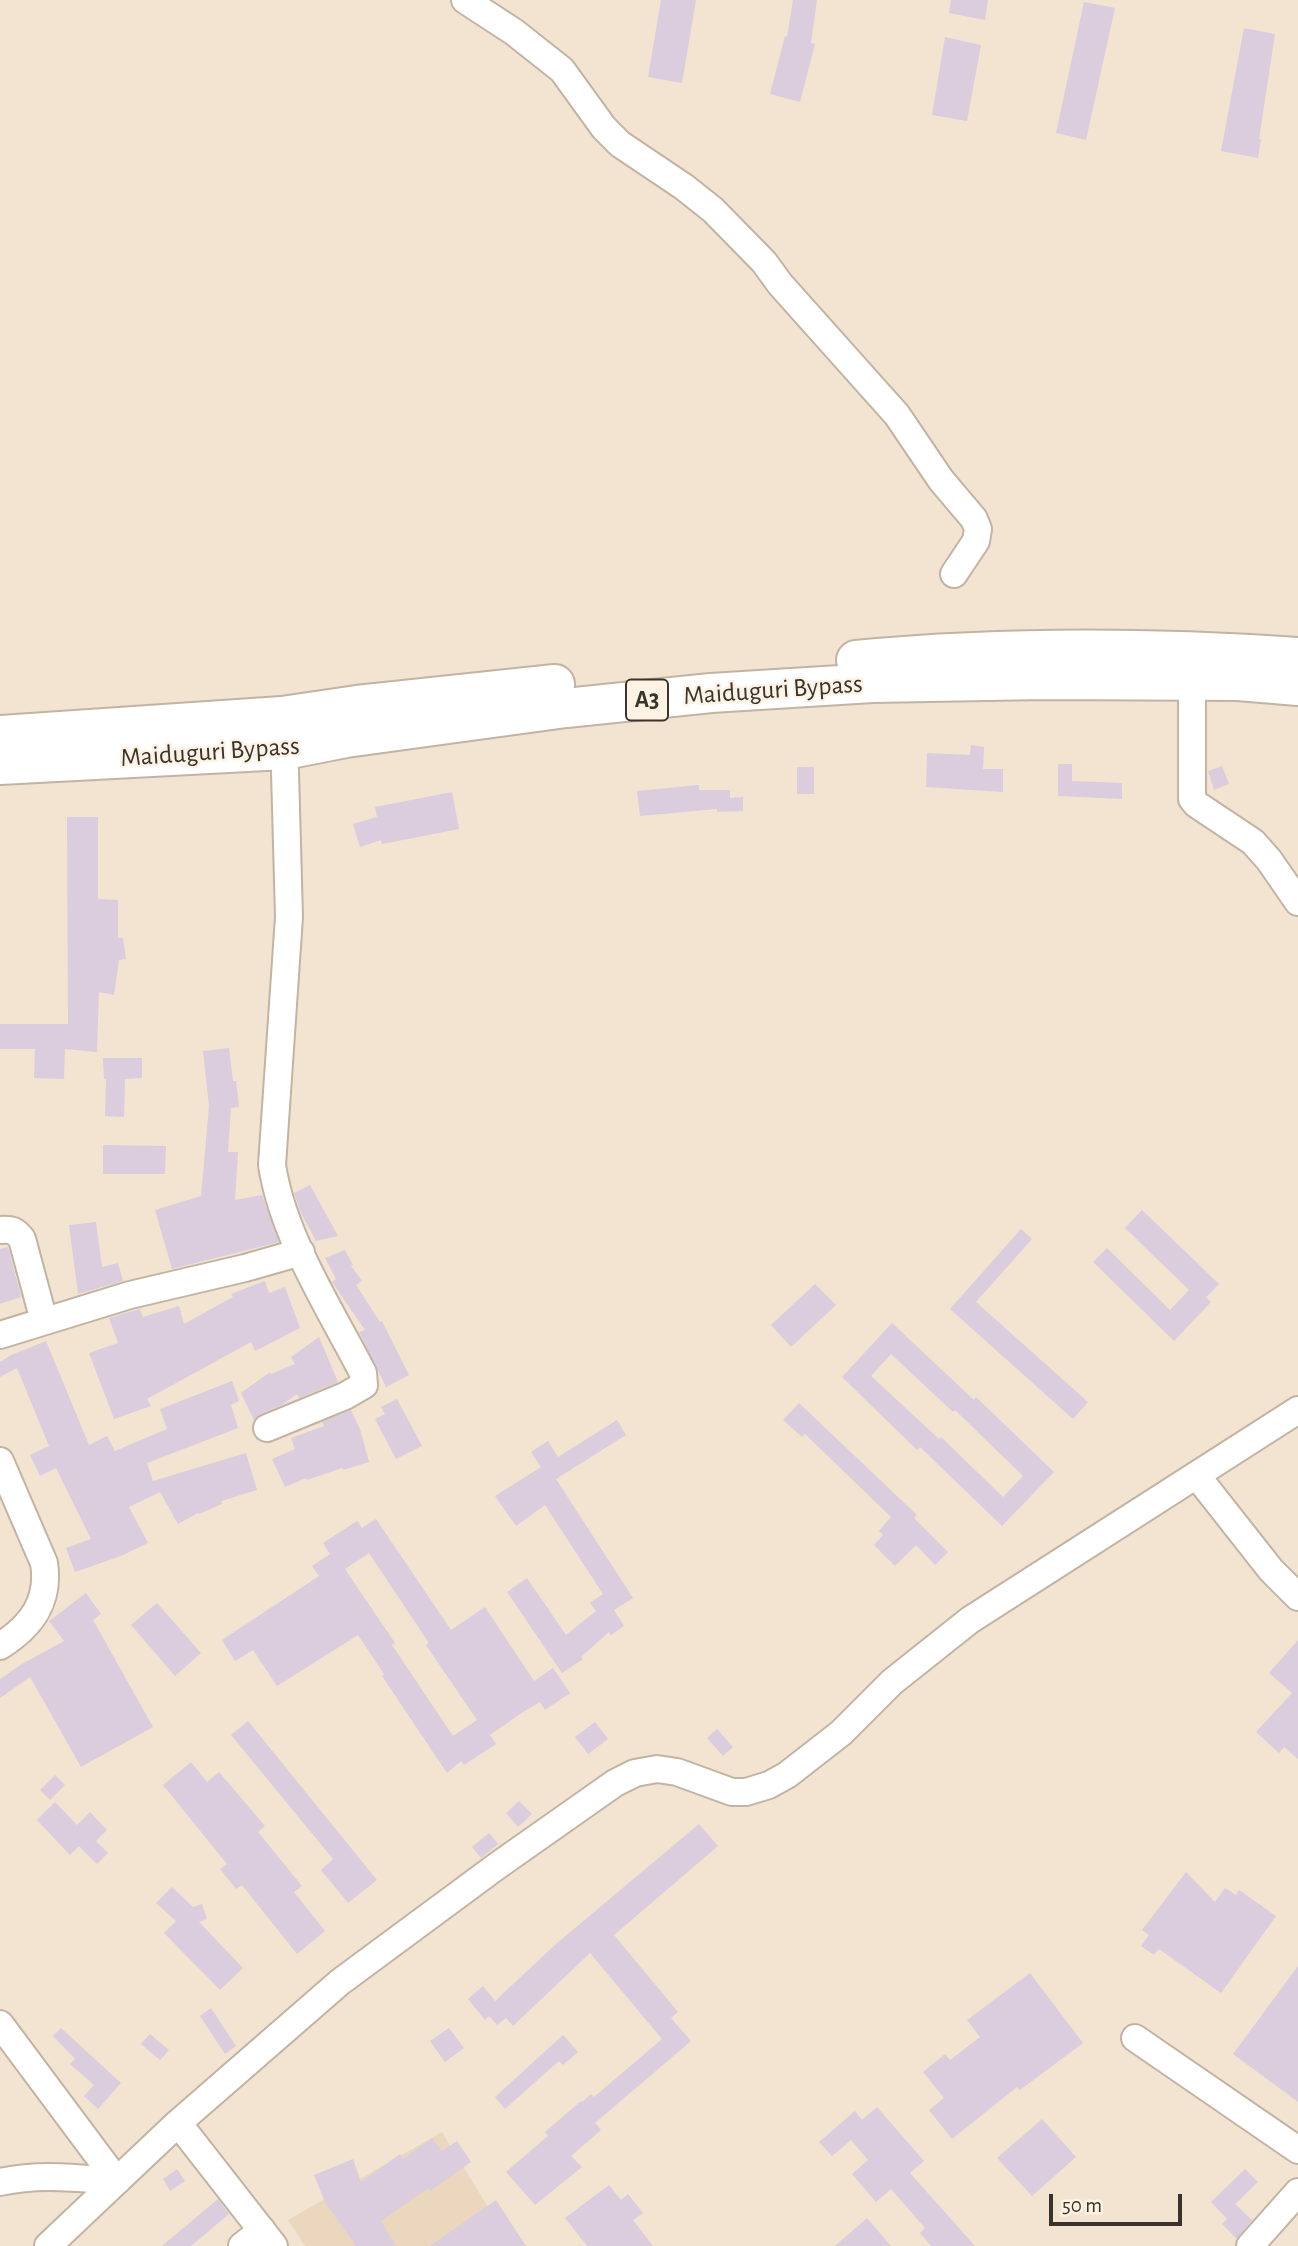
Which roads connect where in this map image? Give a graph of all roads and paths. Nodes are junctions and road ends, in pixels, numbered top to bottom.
1 (466, 0) edge
2 (954, 573) dead end
3 (1298, 657) edge
4 (1192, 681) junction
5 (1298, 686) edge
6 (284, 733) junction
7 (0, 735) edge
8 (0, 765) edge
9 (1298, 902) edge
10 (0, 1230) edge
11 (301, 1252) junction
12 (44, 1321) junction
13 (0, 1335) edge
14 (1298, 1410) edge
15 (267, 1428) dead end
16 (0, 1461) edge
17 (1197, 1476) junction
18 (1298, 1597) edge
19 (0, 1646) edge
20 (0, 2024) edge
21 (1135, 2038) dead end
22 (178, 2123) junction
23 (1298, 2150) edge
24 (117, 2181) junction
25 (0, 2182) edge
26 (1298, 2192) edge
27 (259, 2241) edge
28 (48, 2246) edge
29 (1250, 2246) edge

1 - 2 street
3 - 6 highway, Maiduguri Bypass / A3
4 - 5 highway, Maiduguri Bypass / A3
4 - 6 highway, Maiduguri Bypass / A3
4 - 9 street
6 - 7 highway, Maiduguri Bypass / A3
6 - 8 highway, Maiduguri Bypass / A3
6 - 11 street
10 - 12 street
11 - 12 street
11 - 15 street
12 - 13 street
14 - 17 street
16 - 19 street
17 - 18 street
17 - 22 street
20 - 24 street
21 - 23 street
22 - 24 street
22 - 27 street
24 - 25 street
24 - 28 street
26 - 29 street

